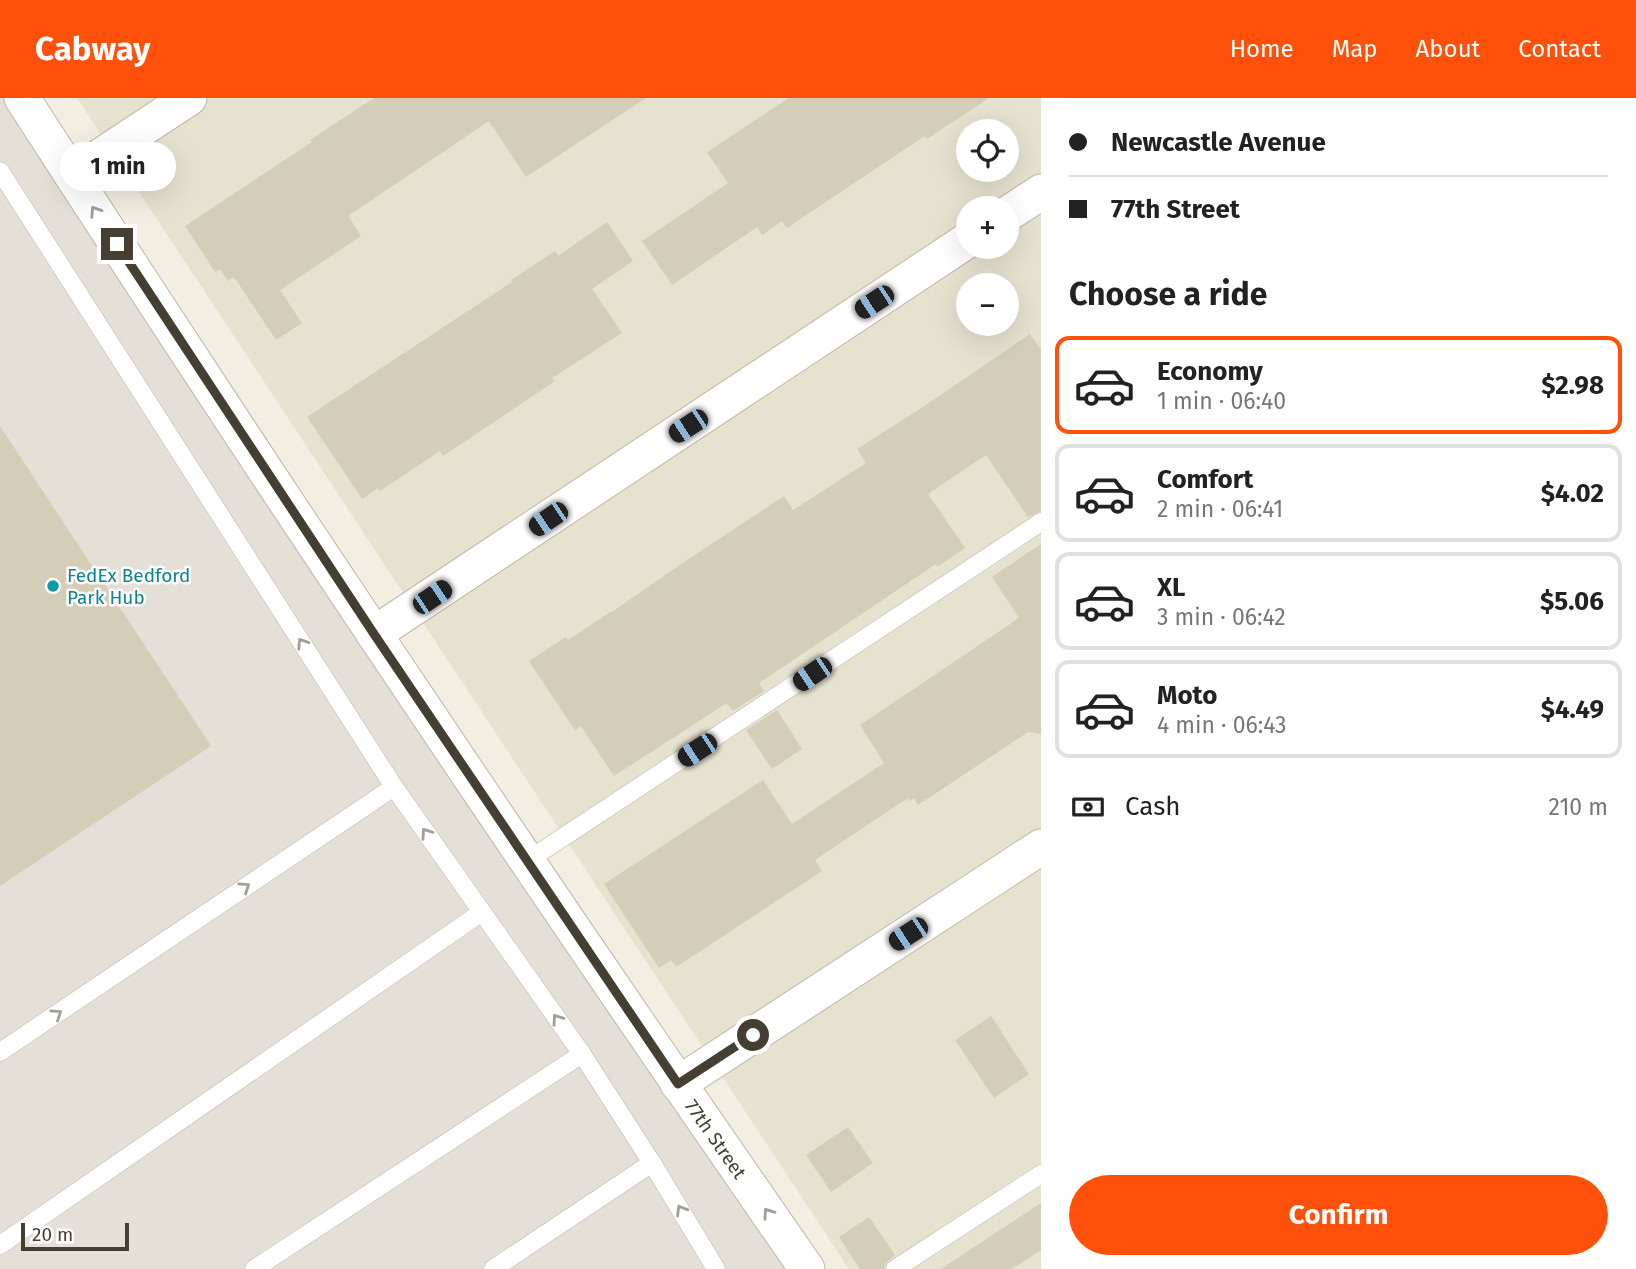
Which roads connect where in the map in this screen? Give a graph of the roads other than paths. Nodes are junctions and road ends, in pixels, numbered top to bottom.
1 (22, 98) edge
2 (189, 98) edge
3 (0, 170) edge
4 (72, 175) junction
5 (1041, 192) edge
6 (1019, 206) edge
7 (956, 248) edge
8 (1041, 522) edge
9 (374, 634) junction
10 (394, 787) junction
11 (1041, 847) edge
12 (527, 862) junction
13 (482, 912) junction
14 (0, 1052) edge
15 (582, 1054) junction
16 (678, 1084) junction
17 (652, 1163) junction
18 (1041, 1174) edge
19 (0, 1245) edge
20 (254, 1269) edge
21 (493, 1269) edge
22 (716, 1269) edge
23 (807, 1269) edge
24 (895, 1269) edge

1 - 4 street, 77th Street
2 - 4 street
10 -> 3 lane
9 -> 4 street, 77th Street
5 - 6 street
7 - 9 street
8 - 12 lane
9 - 12 street, 77th Street
13 -> 10 lane
14 -> 10 lane
11 - 16 street
12 - 16 street, 77th Street
15 -> 13 lane
13 - 19 lane
15 - 17 lane
15 - 20 lane
23 -> 16 street, 77th Street
17 - 21 lane
22 -> 17 lane
18 - 24 lane

